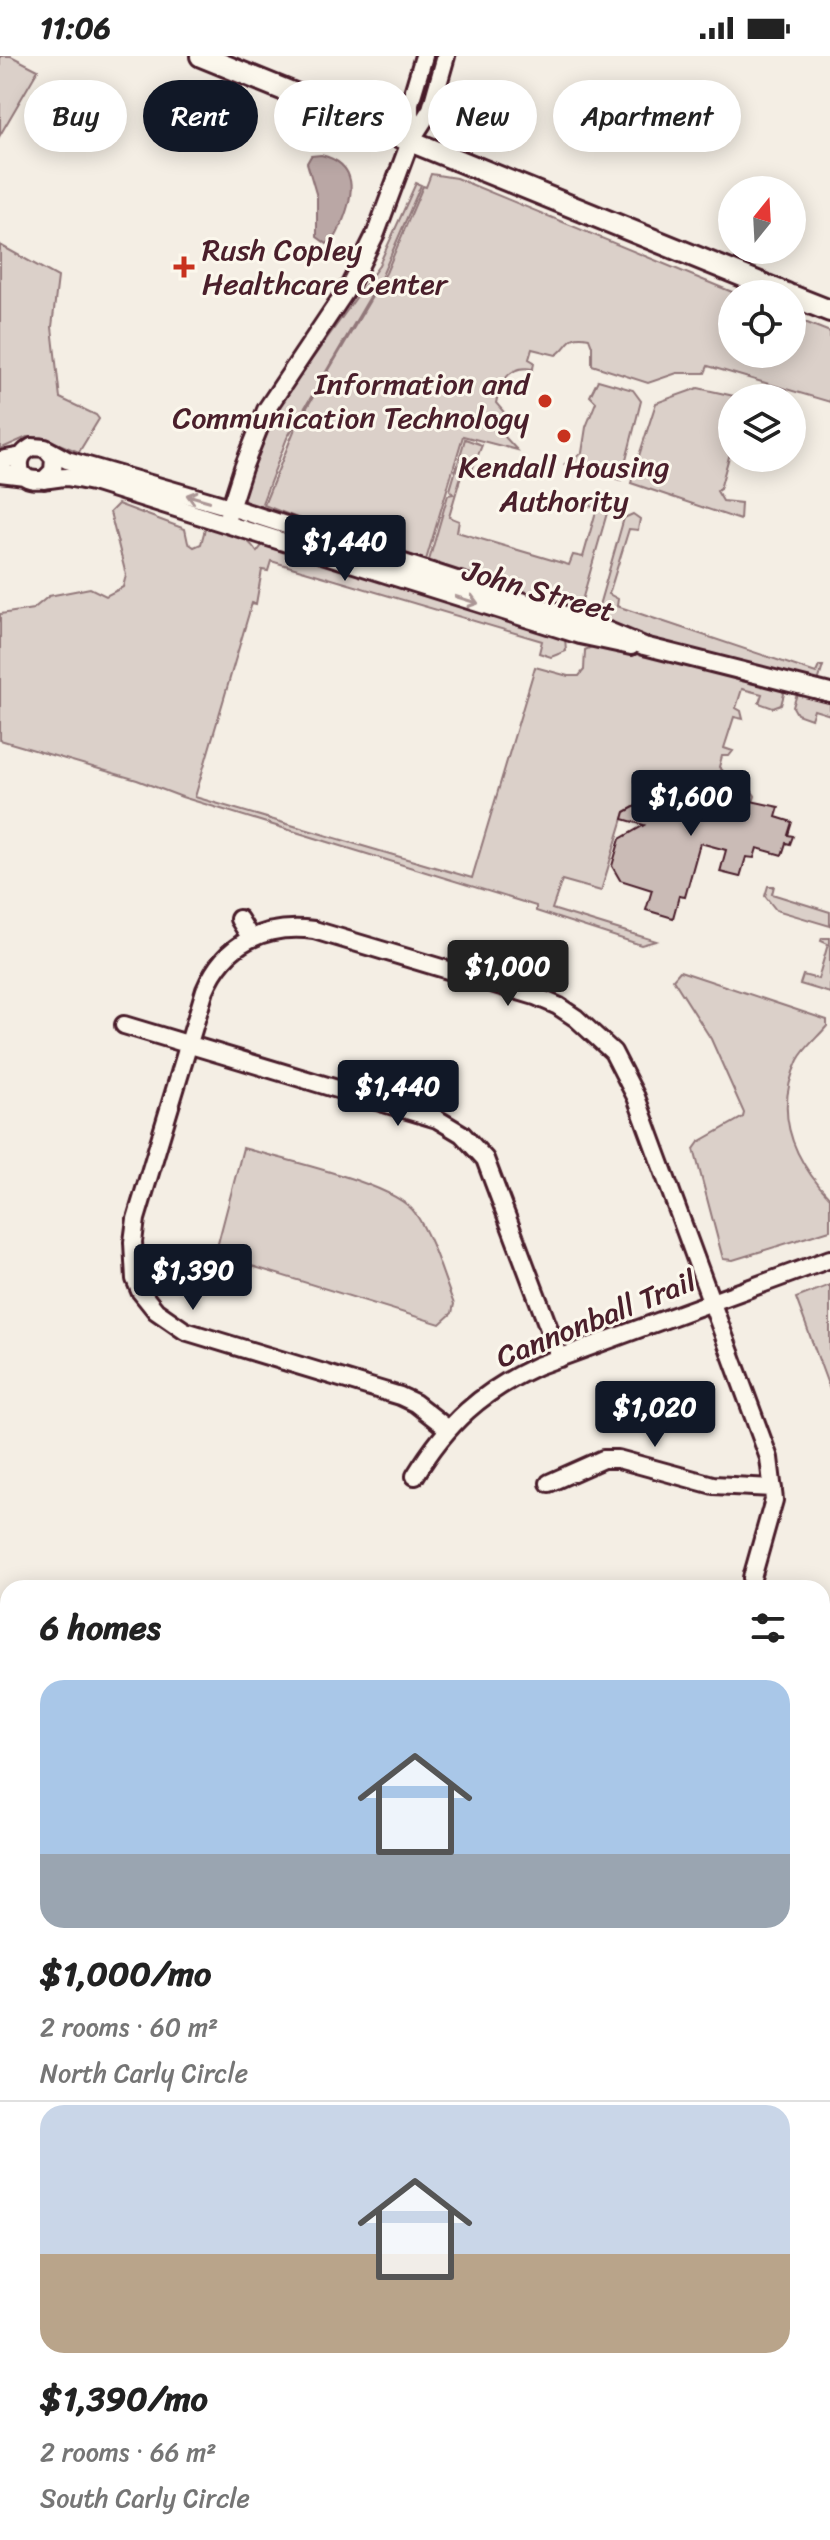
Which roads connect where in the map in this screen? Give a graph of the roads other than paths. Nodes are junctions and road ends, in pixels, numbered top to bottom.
1 (201, 56) edge
2 (424, 56) edge
3 (446, 56) edge
4 (274, 86) edge
5 (412, 96) edge
6 (412, 139) edge
7 (412, 143) edge
8 (406, 152) edge
9 (752, 280) edge
10 (806, 302) edge
11 (830, 311) edge
12 (45, 448) junction
13 (22, 456) junction
14 (0, 460) edge
15 (0, 473) edge
16 (25, 476) junction
17 (101, 477) junction
18 (44, 480) junction
19 (230, 507) junction
20 (225, 524) junction
21 (644, 646) junction
22 (830, 693) edge
23 (239, 919) dead end
24 (250, 937) junction
25 (124, 1025) dead end
26 (189, 1044) junction
27 (830, 1259) edge
28 (711, 1302) junction
29 (560, 1358) junction
30 (447, 1428) junction
31 (415, 1476) dead end
32 (549, 1483) dead end
33 (773, 1488) junction
34 (752, 1578) dead end

1 - 4 main road
2 - 5 street
3 - 6 street
7 - 9 main road
8 - 19 street
10 - 11 main road
12 - 13 street
12 - 17 street, John Street
12 - 18 street
13 - 14 street
13 - 16 street
15 - 16 street
16 - 18 street
17 - 18 street, John Street
19 -> 17 street, John Street
17 - 20 street, John Street
19 - 20 street
19 - 21 street, John Street
20 -> 21 street, John Street
21 - 22 street, John Street
23 - 24 street
24 - 26 street
24 - 28 street
25 - 26 street
26 - 29 street
26 - 30 street
27 - 28 street, Cannonball Trail
28 - 29 street, Cannonball Trail
28 - 33 street
29 - 30 street, Cannonball Trail
30 - 31 street, Cannonball Trail
32 - 33 street
33 - 34 street

